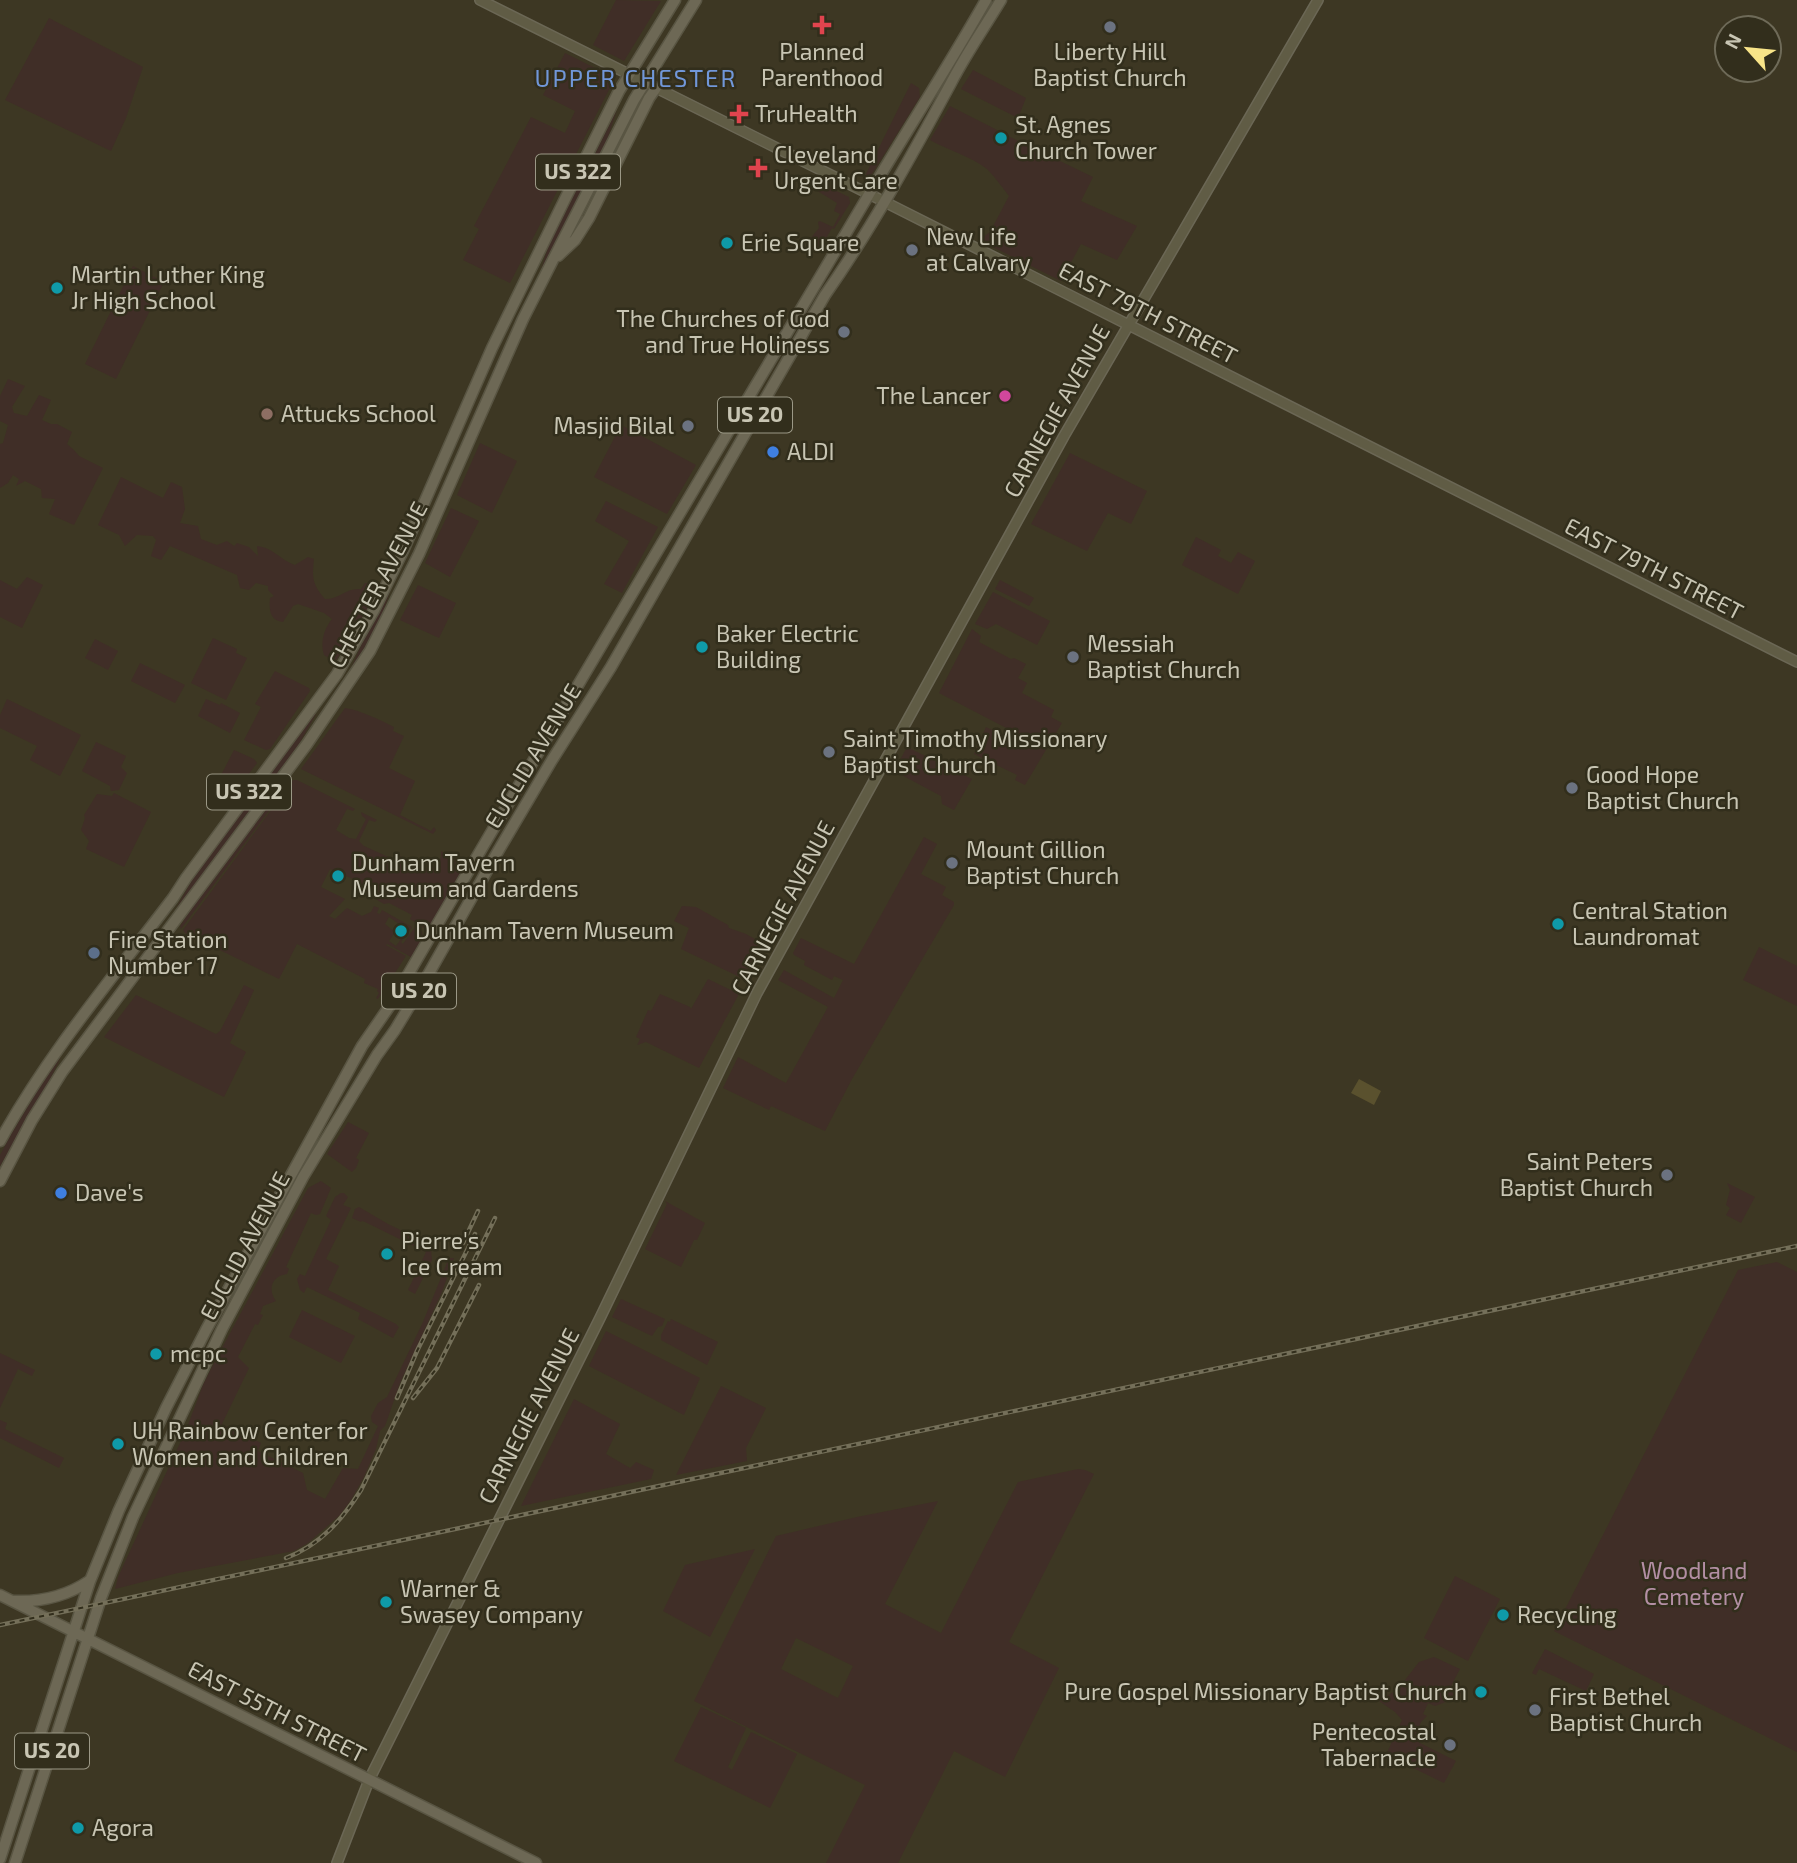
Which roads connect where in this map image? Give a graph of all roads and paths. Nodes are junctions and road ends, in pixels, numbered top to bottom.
1 (480, 0) edge
2 (675, 0) edge
3 (696, 0) edge
4 (986, 0) edge
5 (1000, 0) edge
6 (1318, 0) edge
7 (630, 75) junction
8 (645, 82) junction
9 (656, 88) junction
10 (869, 194) junction
11 (884, 202) junction
12 (555, 258) junction
13 (1128, 326) junction
14 (1797, 662) edge
15 (0, 1142) edge
16 (0, 1181) edge
17 (90, 1581) junction
18 (5, 1598) edge
19 (74, 1633) junction
20 (88, 1639) junction
21 (369, 1780) junction
22 (0, 1859) edge
23 (15, 1863) edge
24 (337, 1863) edge
25 (536, 1863) edge

1 - 7 main road, EAST 79TH STREET
2 - 7 main road, CHESTER AVENUE / US 322
3 - 8 main road, CHESTER AVENUE / US 322
4 - 10 main road, EUCLID AVENUE / US 20
5 - 11 main road, EUCLID AVENUE / US 20
6 - 13 main road, CARNEGIE AVENUE
7 - 8 main road, EAST 79TH STREET
7 - 15 main road, CHESTER AVENUE / US 322
8 - 9 main road, EAST 79TH STREET
8 - 12 main road, CHESTER AVENUE / US 322
9 - 10 main road, EAST 79TH STREET
9 - 12 main road
10 - 11 main road, EAST 79TH STREET
10 - 17 main road, EUCLID AVENUE / US 20
11 - 13 main road, EAST 79TH STREET
11 - 20 main road, EUCLID AVENUE / US 20
12 - 16 main road, CHESTER AVENUE / US 322
13 - 14 main road, EAST 79TH STREET
13 - 21 main road, CARNEGIE AVENUE
17 - 18 main road
17 - 19 main road, EUCLID AVENUE / US 20
18 - 19 main road, EAST 55TH STREET
19 - 20 main road, EAST 55TH STREET
19 - 22 main road, EUCLID AVENUE / US 20
20 - 21 main road, EAST 55TH STREET
20 - 23 main road, EUCLID AVENUE / US 20
21 - 24 main road, CARNEGIE AVENUE
21 - 25 main road, EAST 55TH STREET

